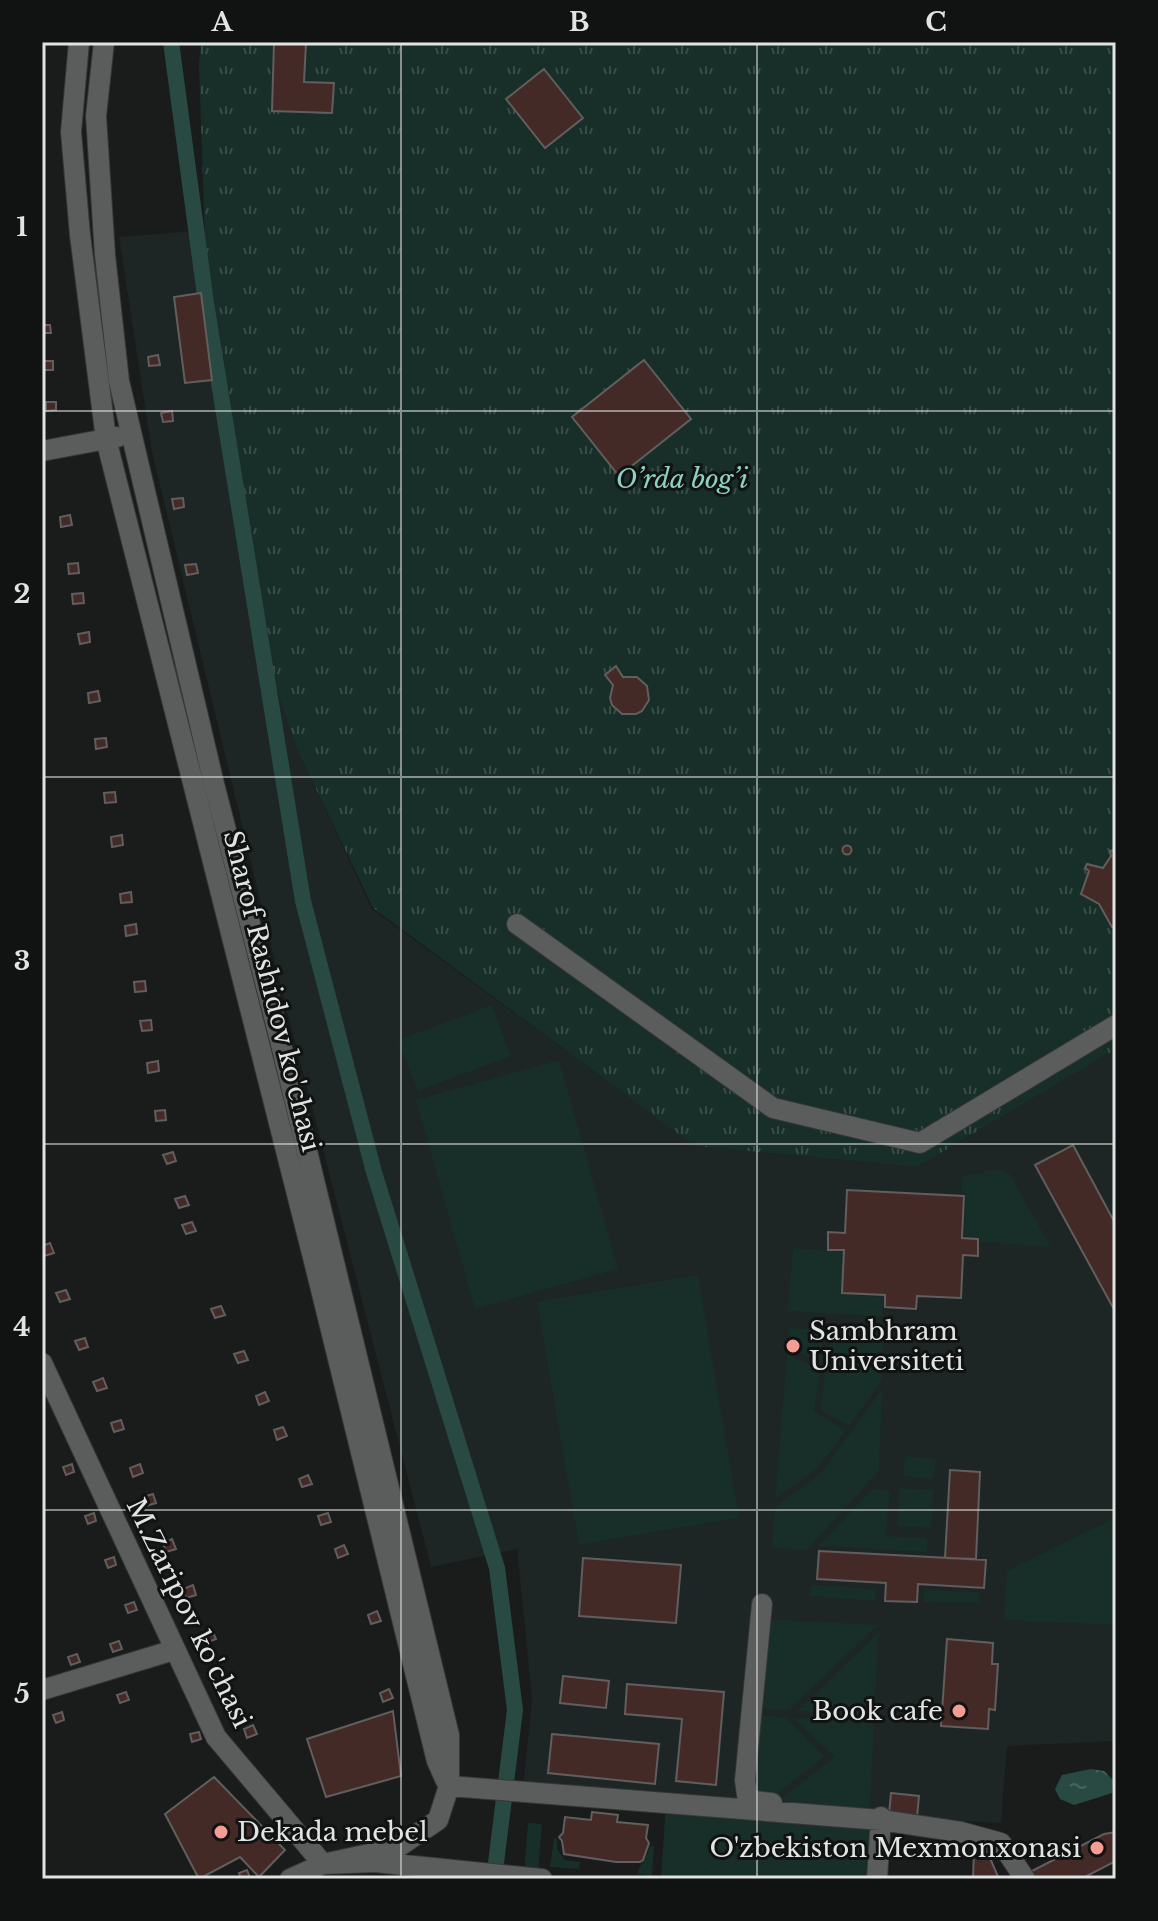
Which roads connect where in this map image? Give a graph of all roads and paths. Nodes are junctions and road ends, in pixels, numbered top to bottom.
1 (79, 42) edge
2 (104, 42) edge
3 (131, 435) junction
4 (106, 439) junction
5 (42, 451) edge
6 (517, 924) dead end
7 (1116, 1025) edge
8 (42, 1363) edge
9 (50, 1403) edge
10 (762, 1604) dead end
11 (174, 1650) junction
12 (42, 1690) edge
13 (449, 1786) junction
14 (881, 1816) junction
15 (323, 1864) junction
16 (535, 1878) edge
17 (290, 1879) edge
18 (877, 1879) edge
19 (1025, 1879) edge

1 - 4 street, Sharof Rashidov ko'chasi
2 - 3 street
3 - 4 street
3 - 13 street
4 - 5 street
4 - 13 street, Sharof Rashidov ko'chasi
6 - 7 street
8 - 9 street, M.Zaripov ko'chasi
9 - 11 street, M.Zaripov ko'chasi
10 - 14 street
11 - 12 street
11 - 15 street, M.Zaripov ko'chasi
13 - 14 street
13 - 15 street
14 - 18 street
14 - 19 street
15 - 16 street
15 - 17 street

